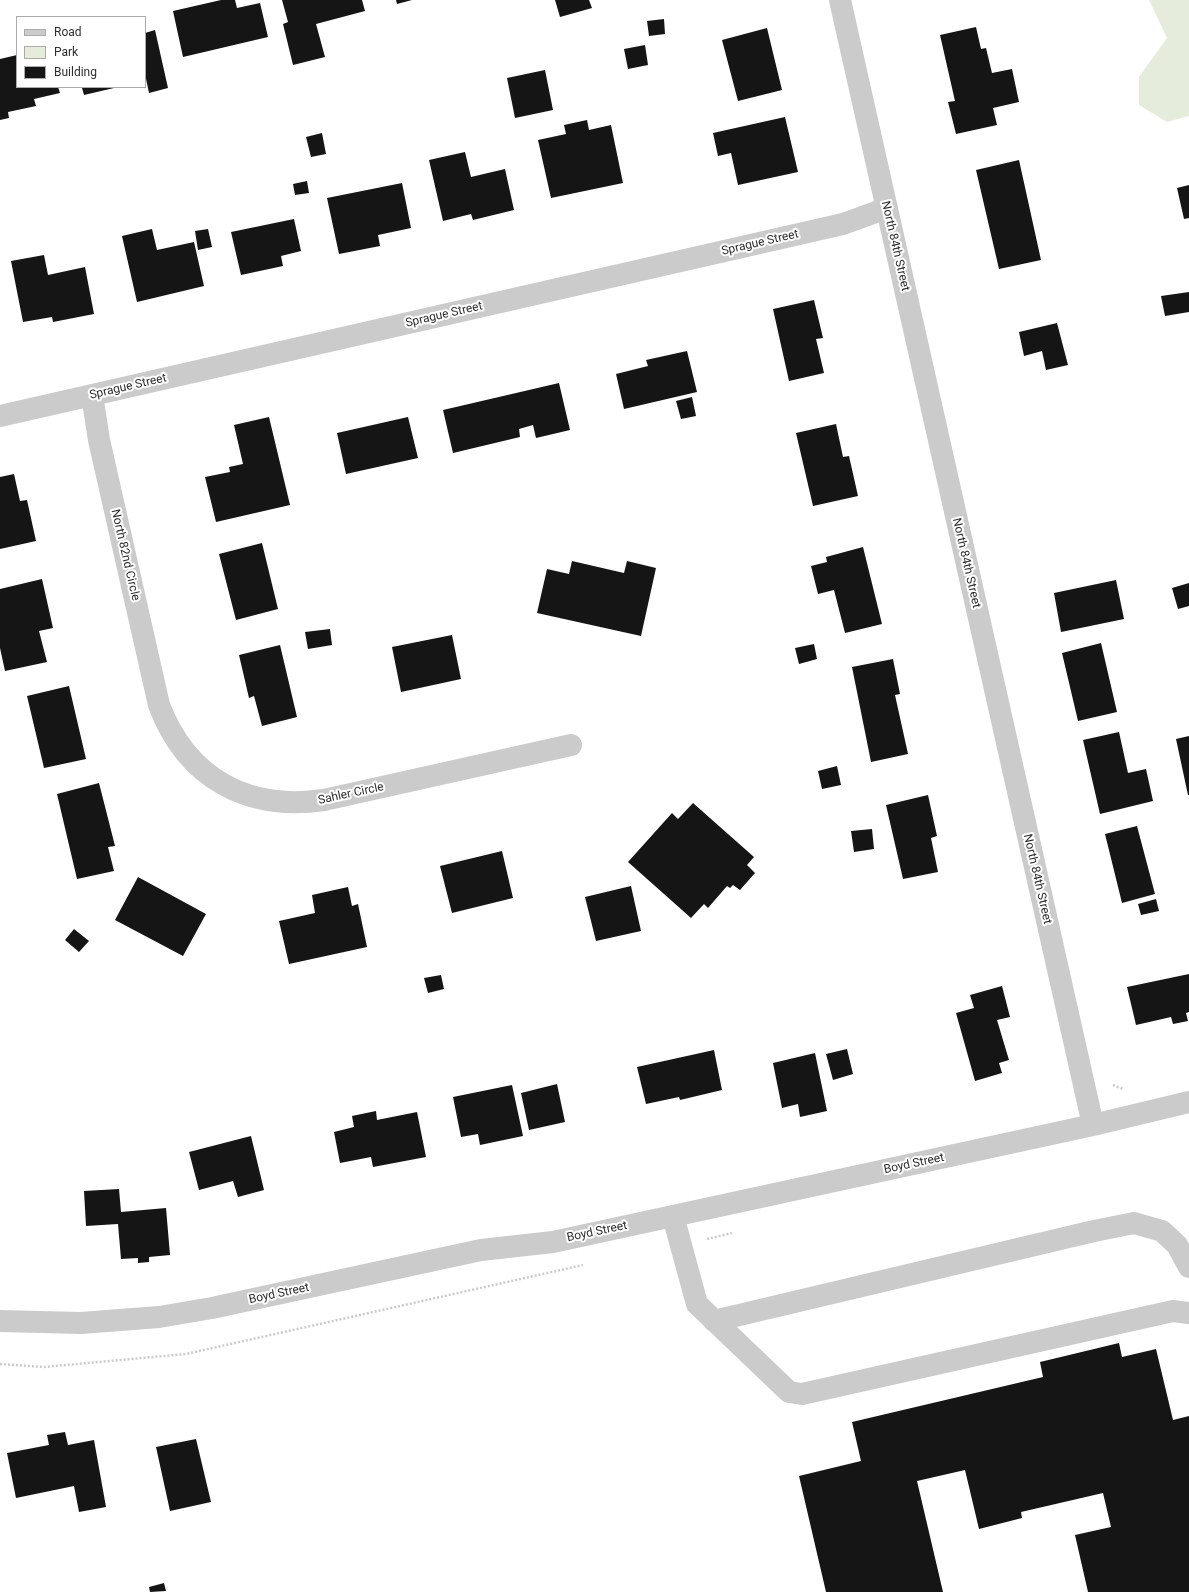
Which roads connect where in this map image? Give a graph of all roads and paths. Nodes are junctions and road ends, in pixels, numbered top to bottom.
1 (840, 0) edge
2 (887, 208) junction
3 (92, 395) junction
4 (0, 416) edge
5 (163, 714) joint
6 (572, 745) dead end
7 (1189, 1102) edge
8 (1093, 1125) junction
9 (673, 1216) junction
10 (1189, 1267) edge
11 (1189, 1313) edge
12 (0, 1321) edge
13 (714, 1321) junction

1 - 2 street, North 84th Street
2 - 3 street, Sprague Street
2 - 8 street, North 84th Street
3 - 4 street, Sprague Street
3 - 5 street, North 82nd Circle
5 - 6 street, Sahler Circle
7 - 8 street, Boyd Street
8 - 9 street, Boyd Street
9 - 12 street, Boyd Street
9 - 13 street
10 - 13 street
11 - 13 street

